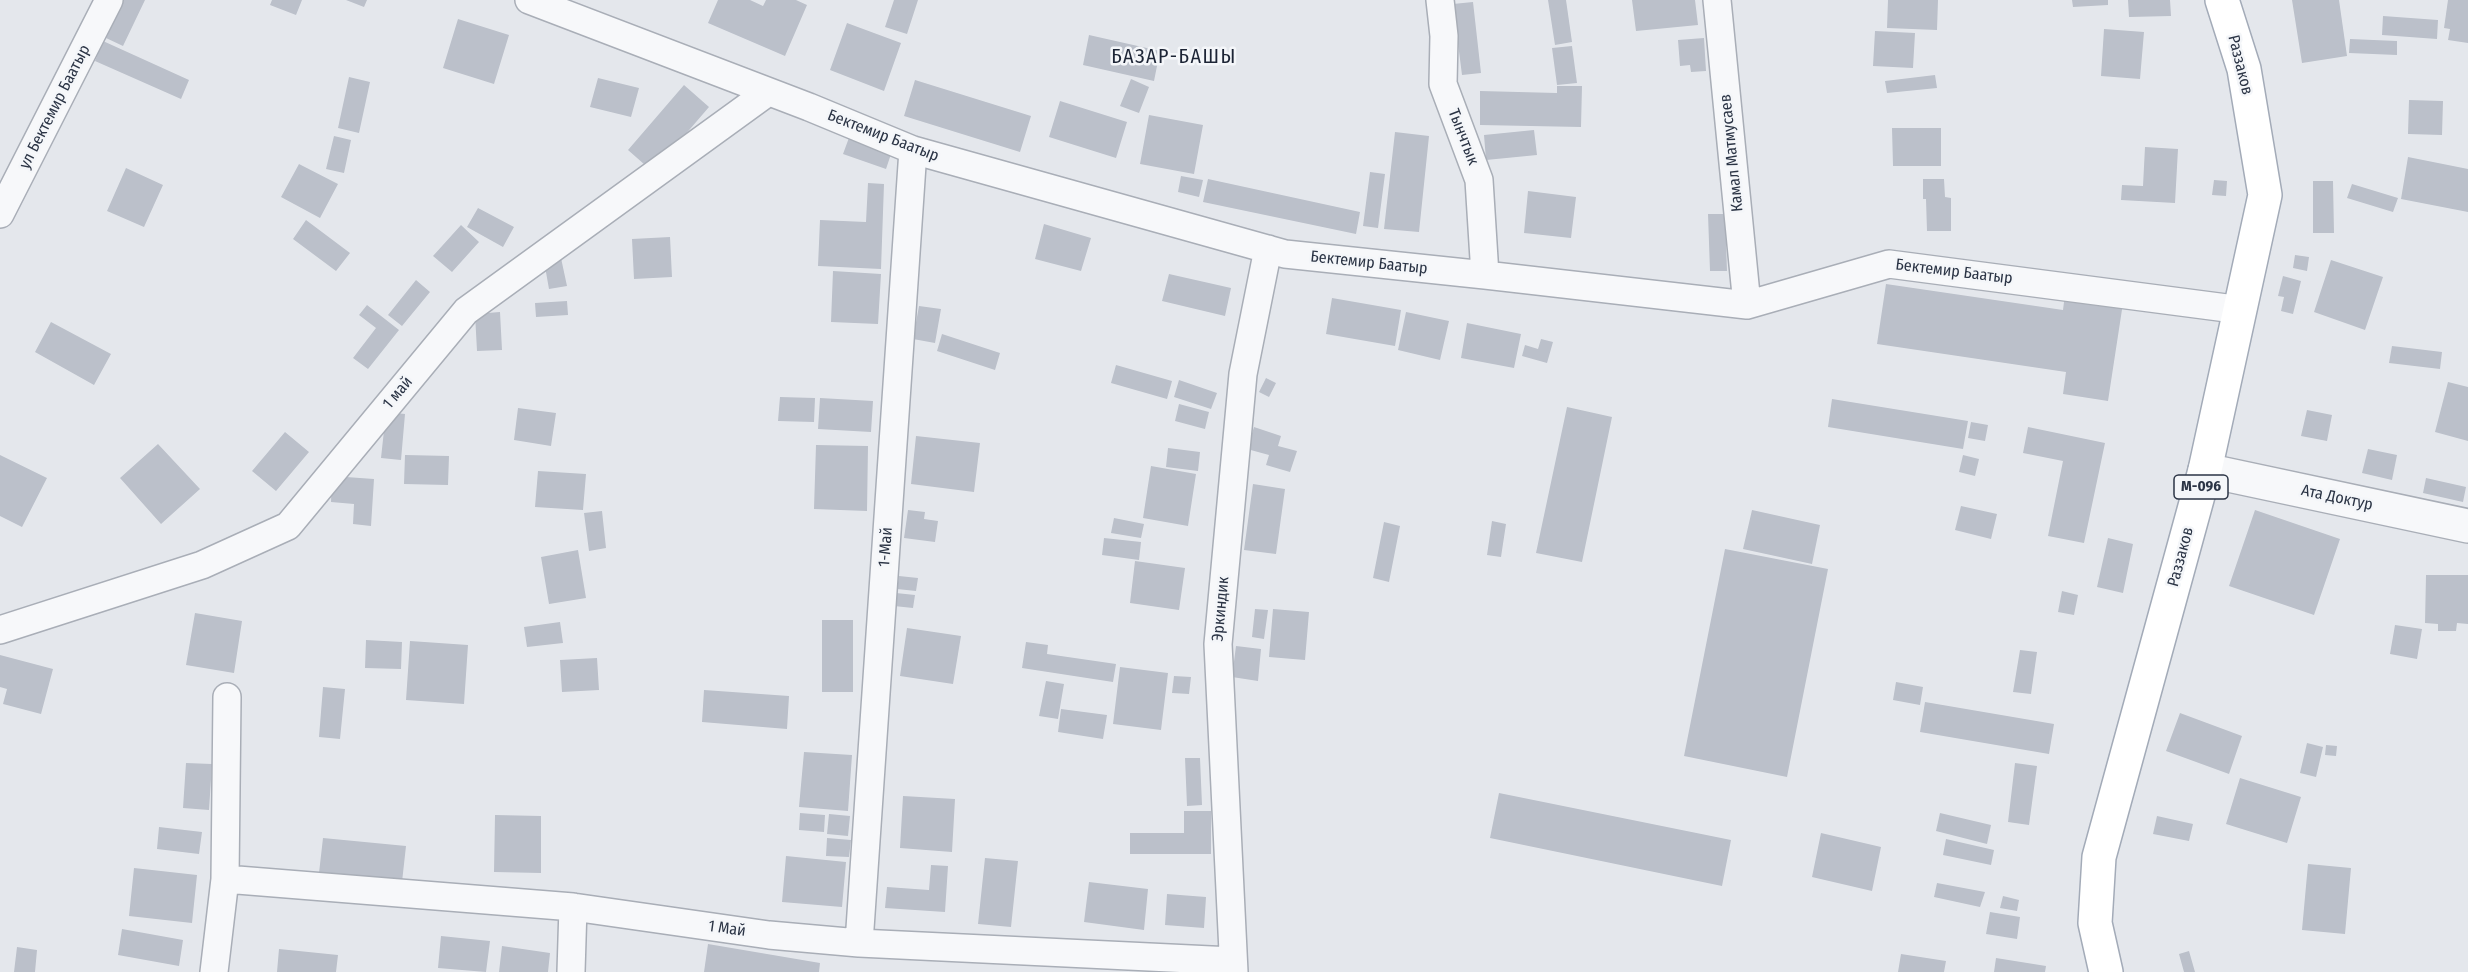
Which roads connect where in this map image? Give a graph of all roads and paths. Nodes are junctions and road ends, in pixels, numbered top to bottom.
1 (109, 0) edge
2 (529, 0) edge
3 (1440, 0) edge
4 (1717, 0) edge
5 (2222, 0) edge
6 (768, 92) junction
7 (913, 150) junction
8 (0, 214) edge
9 (1268, 249) junction
10 (1485, 274) junction
11 (1747, 305) junction
12 (2242, 310) junction
13 (2205, 470) junction
14 (2468, 526) edge
15 (0, 630) edge
16 (227, 697) dead end
17 (225, 879) junction
18 (573, 908) junction
19 (859, 943) junction
20 (1233, 967) edge
21 (214, 972) edge
22 (571, 972) edge
23 (2106, 972) edge

1 - 8 street, ул Бектемир Баатыр
2 - 6 street, Бектемир Баатыр
3 - 10 street, Тынчтык
4 - 11 street, Камал Матмусаев
5 - 12 main road, Раззаков / М-096
6 - 7 street, Бектемир Баатыр
6 - 15 street, 1 май
7 - 9 street, Бектемир Баатыр
7 - 19 street, 1-Май
9 - 10 street, Бектемир Баатыр
9 - 20 street, Эркиндик
10 - 11 street, Бектемир Баатыр
11 - 12 street, Бектемир Баатыр
12 - 13 main road, Раззаков / М-096
13 - 14 street, Ата Доктур
13 - 23 main road, Раззаков / М-096
16 - 17 street
17 - 18 street, 1 Май
17 - 21 street
18 - 19 street, 1 Май
18 - 22 street
19 - 20 street, 1 Май

